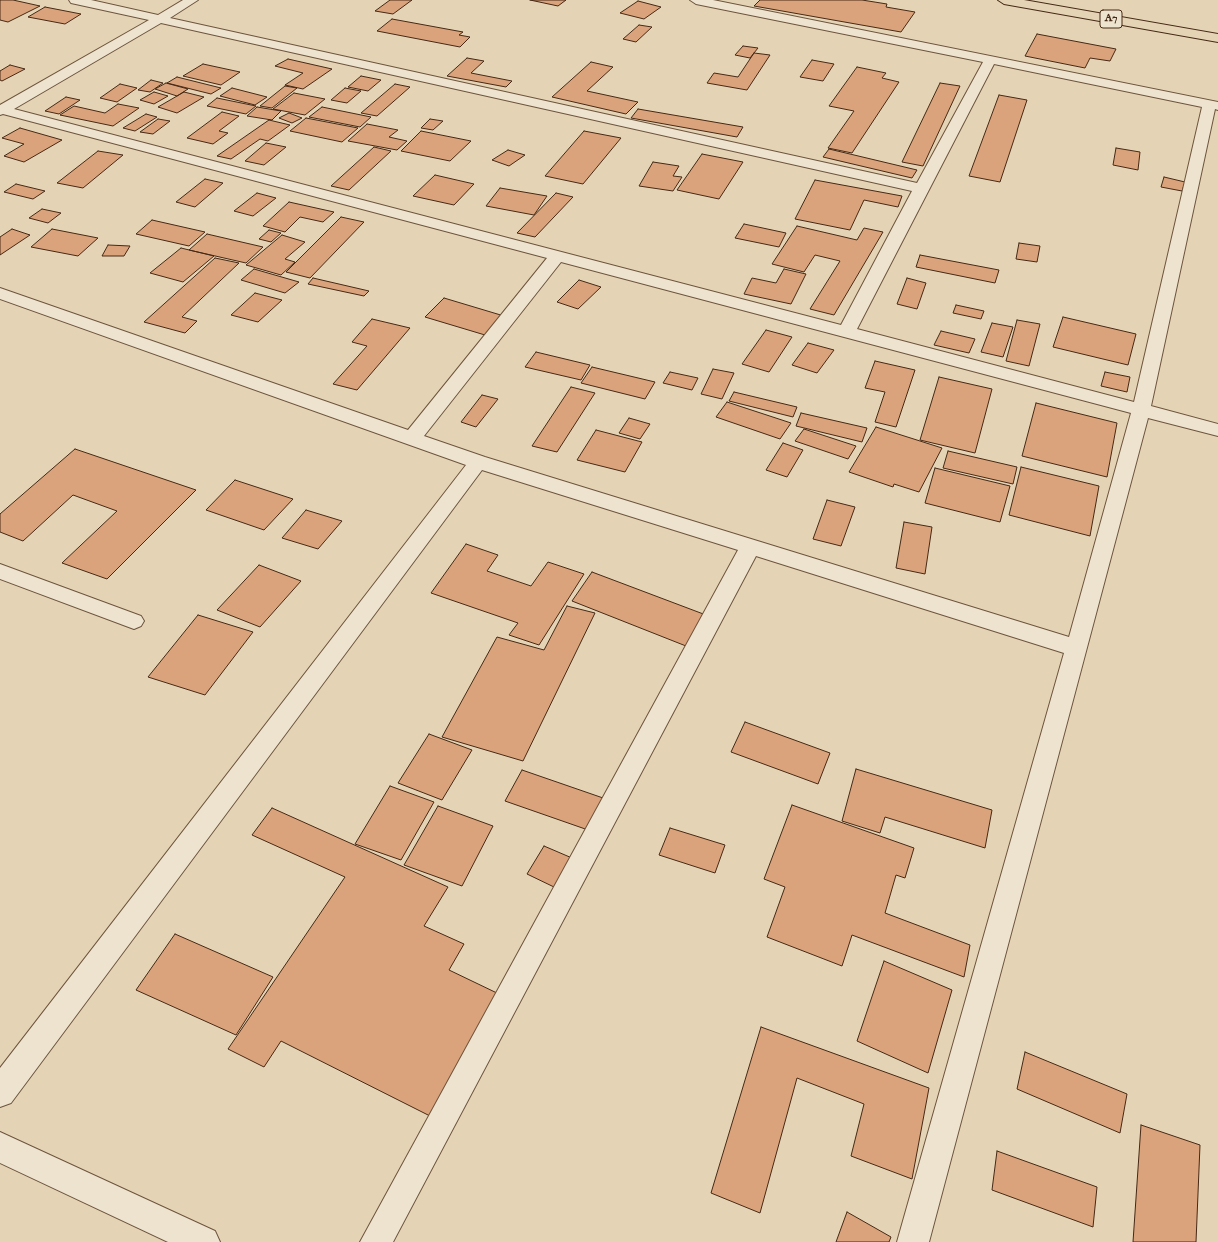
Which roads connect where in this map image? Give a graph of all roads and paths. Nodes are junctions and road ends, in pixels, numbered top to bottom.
1 (75, 0) edge
2 (192, 0) edge
3 (696, 0) edge
4 (1004, 0) edge
5 (160, 19) junction
6 (1218, 38) edge
7 (990, 60) junction
8 (1213, 105) edge
9 (2, 110) edge
10 (921, 188) junction
11 (557, 257) junction
12 (0, 293) edge
13 (846, 332) junction
14 (1141, 410) junction
15 (1218, 430) edge
16 (411, 439) junction
17 (478, 462) junction
18 (750, 547) junction
19 (1, 572) edge
20 (134, 621) dead end
21 (1077, 648) junction
22 (0, 1092) edge
23 (0, 1147) edge
24 (204, 1242) edge
25 (376, 1242) edge
26 (913, 1242) edge

1 - 5 street
2 - 5 street
3 - 7 street
4 - 6 highway, A7
5 - 9 street
5 - 10 street
7 - 8 street
7 - 10 street
8 - 14 street
9 - 11 street
10 - 13 street
11 - 13 street
11 - 16 street
12 - 16 street
13 - 14 street
14 - 15 street
14 - 21 street
16 - 17 street
17 - 18 street
17 - 22 street
18 - 21 street
18 - 25 street
19 - 20 lane
21 - 26 street
23 - 24 street

